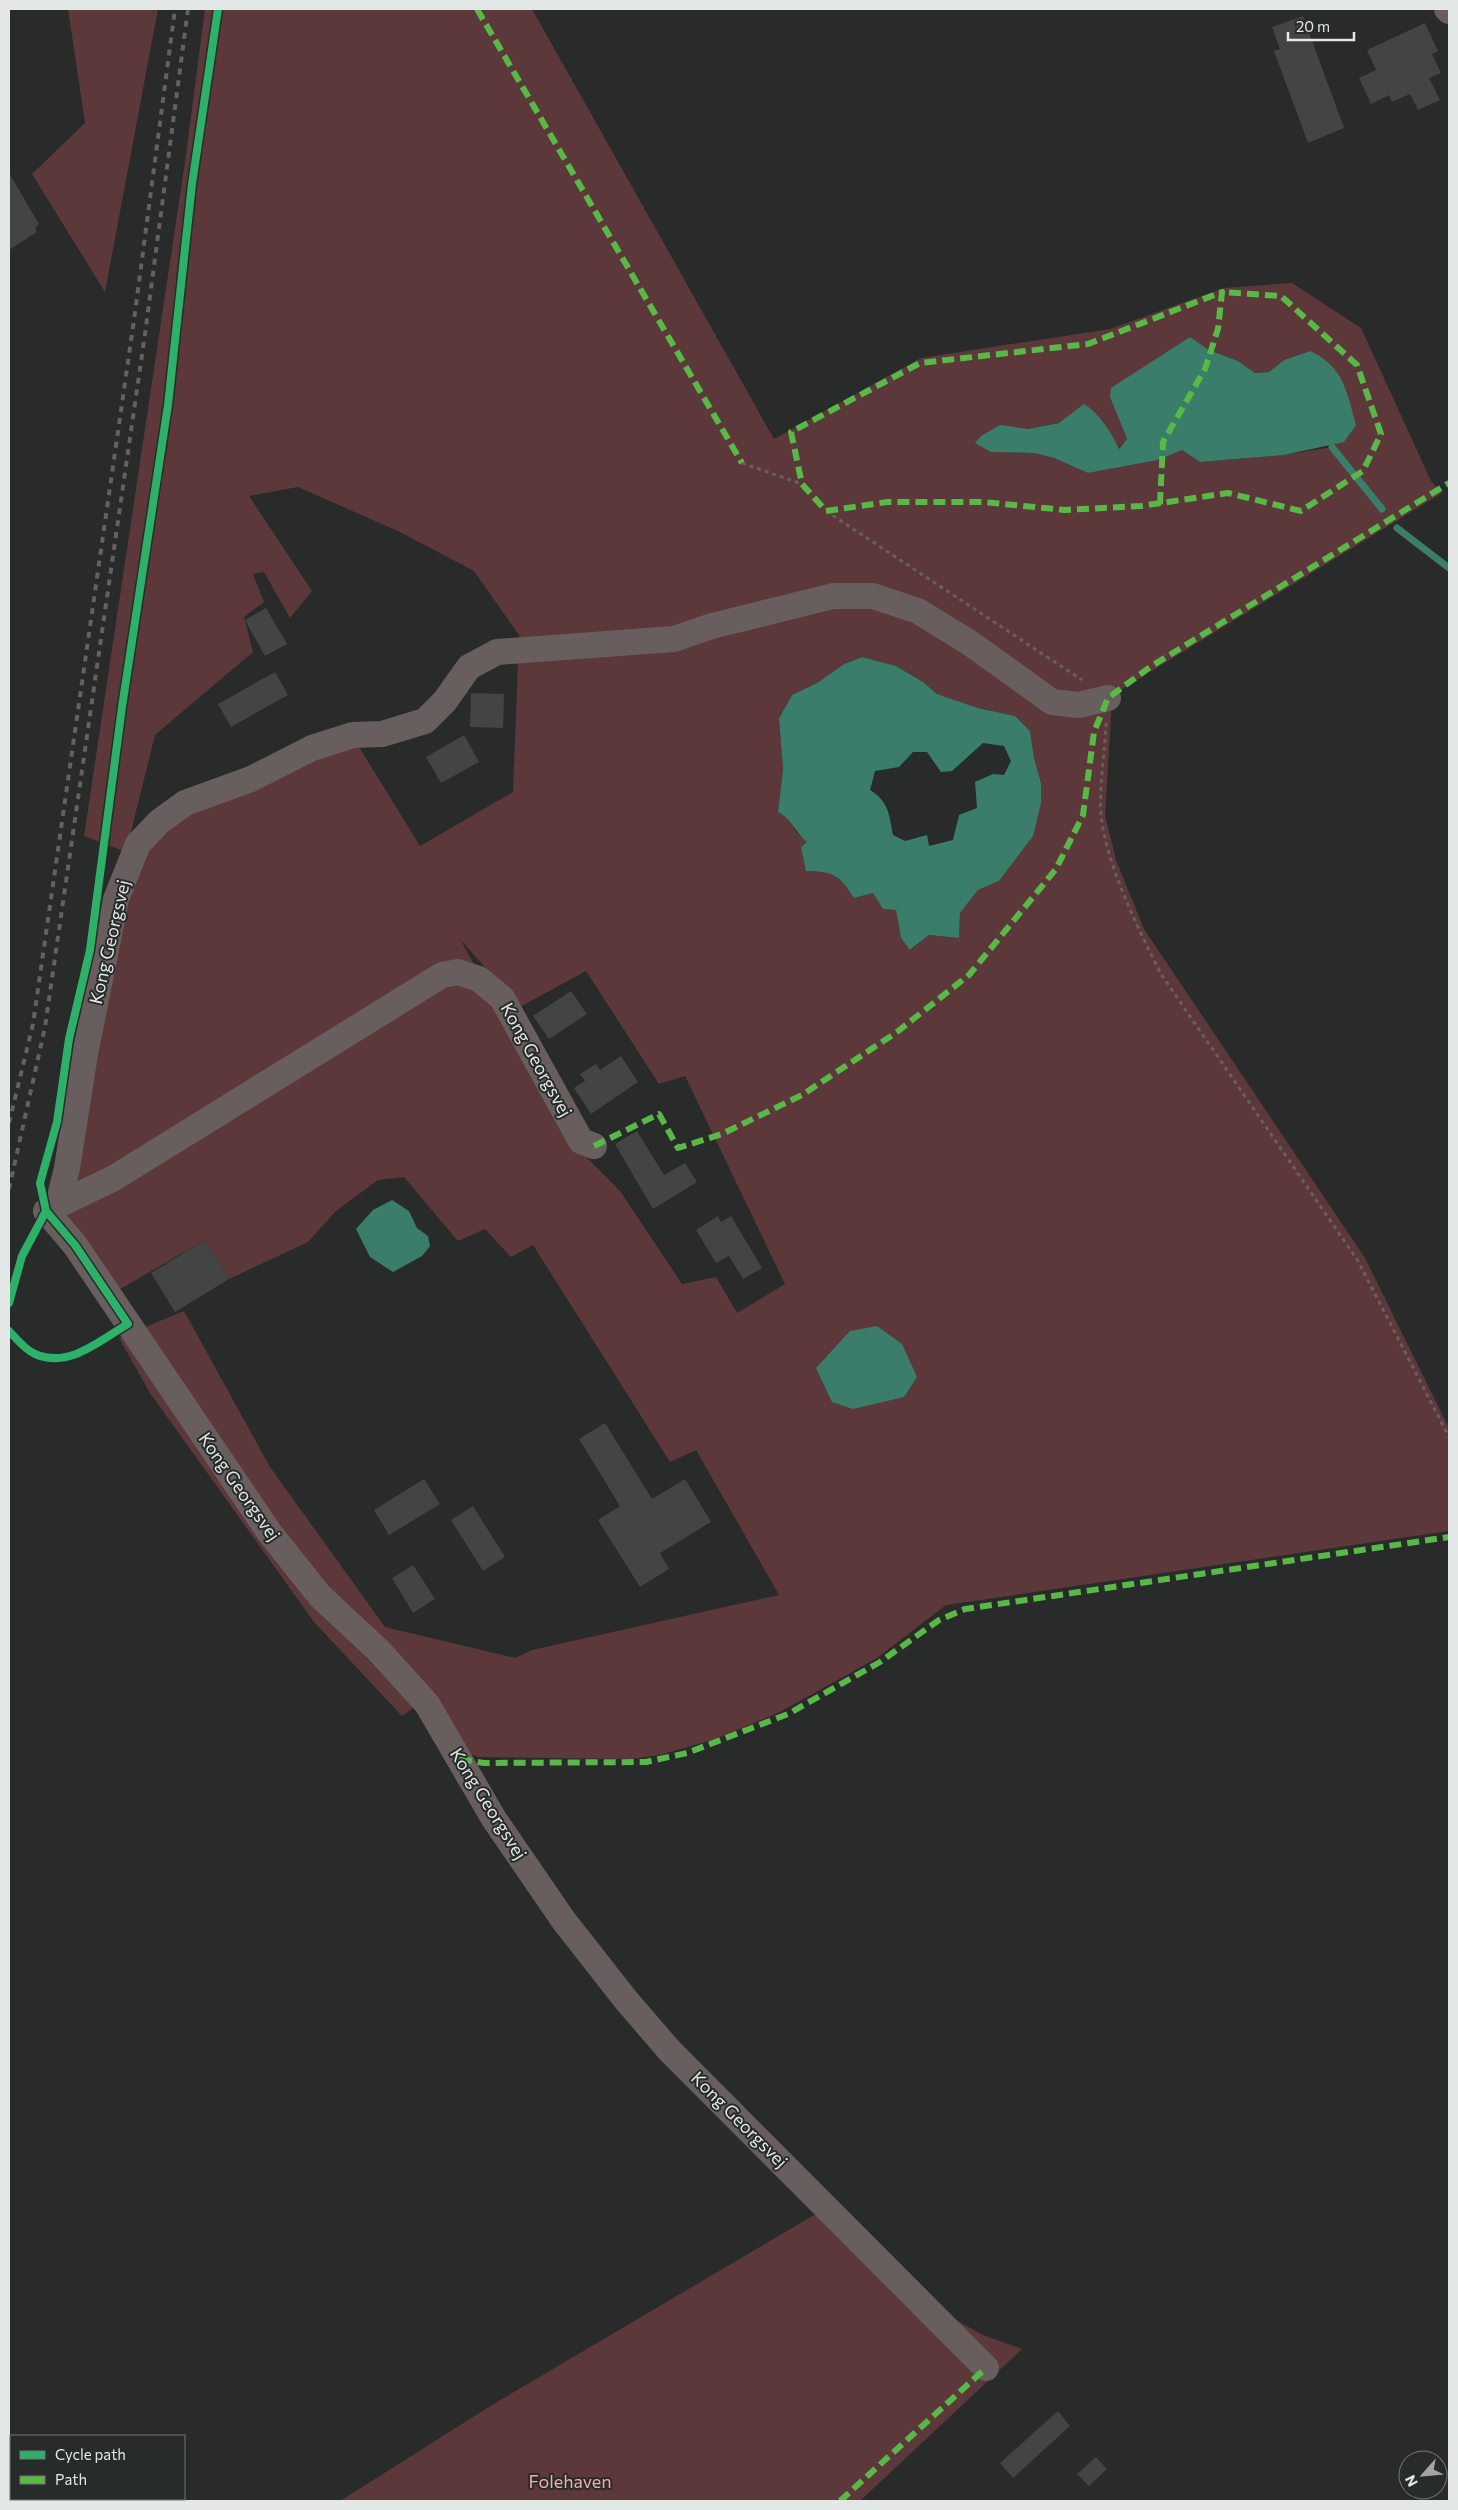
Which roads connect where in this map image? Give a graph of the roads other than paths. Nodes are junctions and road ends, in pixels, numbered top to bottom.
1 (1108, 698) road end
2 (594, 1146) dead end
3 (58, 1205) junction
4 (986, 2368) dead end

1 - 3 lane, Kong Georgsvej
2 - 3 lane, Kong Georgsvej
3 - 4 lane, Kong Georgsvej

